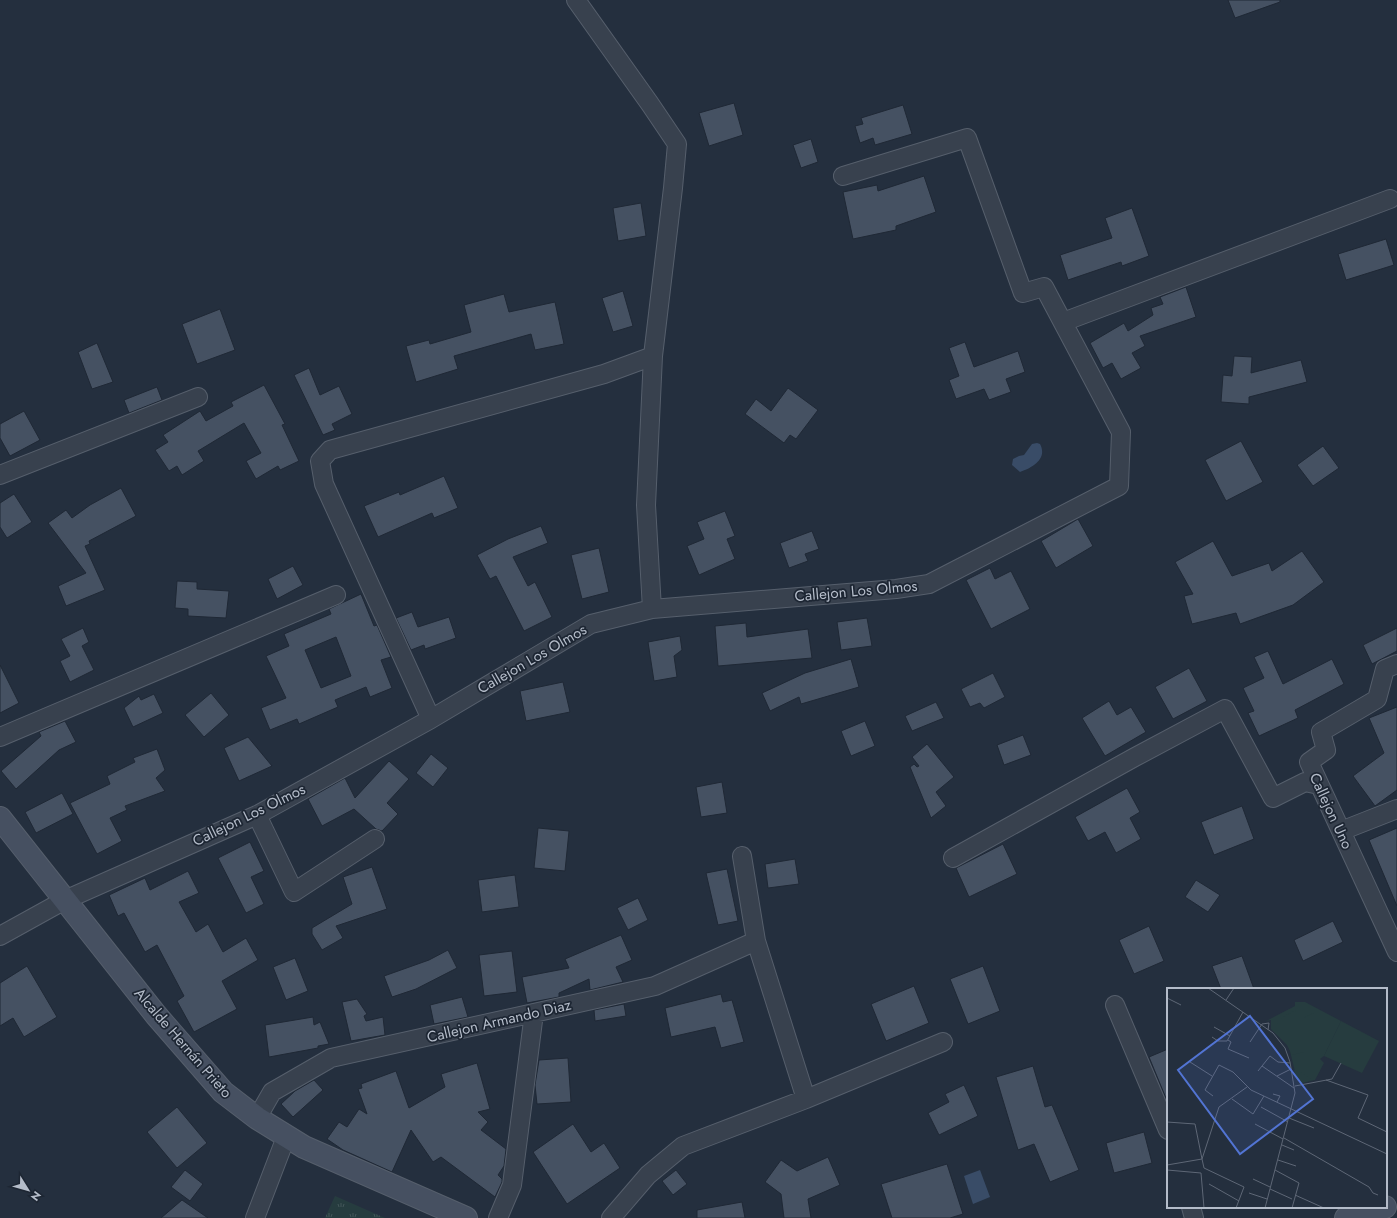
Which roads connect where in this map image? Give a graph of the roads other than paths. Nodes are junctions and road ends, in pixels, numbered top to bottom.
1 (576, 0) edge
2 (843, 176) dead end
3 (1390, 199) dead end
4 (1062, 322) junction
5 (653, 356) junction
6 (198, 397) dead end
7 (0, 475) edge
8 (336, 595) dead end
9 (652, 609) junction
10 (1397, 664) edge
11 (430, 719) junction
12 (0, 737) edge
13 (1319, 785) junction
14 (1397, 809) edge
15 (257, 814) junction
16 (0, 818) edge
17 (1341, 831) junction
18 (375, 839) dead end
19 (742, 856) dead end
20 (953, 858) dead end
21 (65, 900) junction
22 (0, 936) edge
23 (756, 941) junction
24 (1397, 952) edge
25 (1115, 1005) dead end
26 (534, 1013) junction
27 (943, 1042) dead end
28 (806, 1099) junction
29 (257, 1118) junction
30 (1167, 1128) edge
31 (286, 1137) junction
32 (1397, 1204) edge
33 (1387, 1206) edge
34 (1191, 1208) edge
35 (1381, 1208) edge
36 (1397, 1212) edge
37 (255, 1218) edge
38 (466, 1218) edge
39 (498, 1218) edge
40 (610, 1218) edge
41 (1194, 1218) edge
42 (1346, 1218) edge
43 (1380, 1218) edge

1 - 5 street
2 - 4 street
3 - 4 street
4 - 9 street, Callejon Los Olmos
5 - 9 street
5 - 11 street
6 - 7 street
8 - 12 street
9 - 11 street, Callejon Los Olmos
10 - 13 street, Callejon Uno
11 - 15 street, Callejon Los Olmos
13 - 17 street, Callejon Uno
13 - 20 street
14 - 17 street
15 - 18 street
15 - 21 street, Callejon Los Olmos
16 - 21 main road, Alcalde Hernán Prieto
17 - 24 street, Callejon Uno
19 - 23 street
21 - 22 street, Callejon Los Olmos
21 - 29 main road, Alcalde Hernán Prieto
23 - 26 street, Callejon Armando Diaz
23 - 28 street
25 - 30 street
26 - 29 street, Callejon Armando Diaz
26 - 39 street
27 - 28 street
28 - 40 street
29 - 31 main road, Alcalde Hernán Prieto
31 - 37 street
31 - 38 main road, Alcalde Hernán Prieto
32 - 33 main road
34 - 41 street
35 - 42 main road
36 - 43 main road

